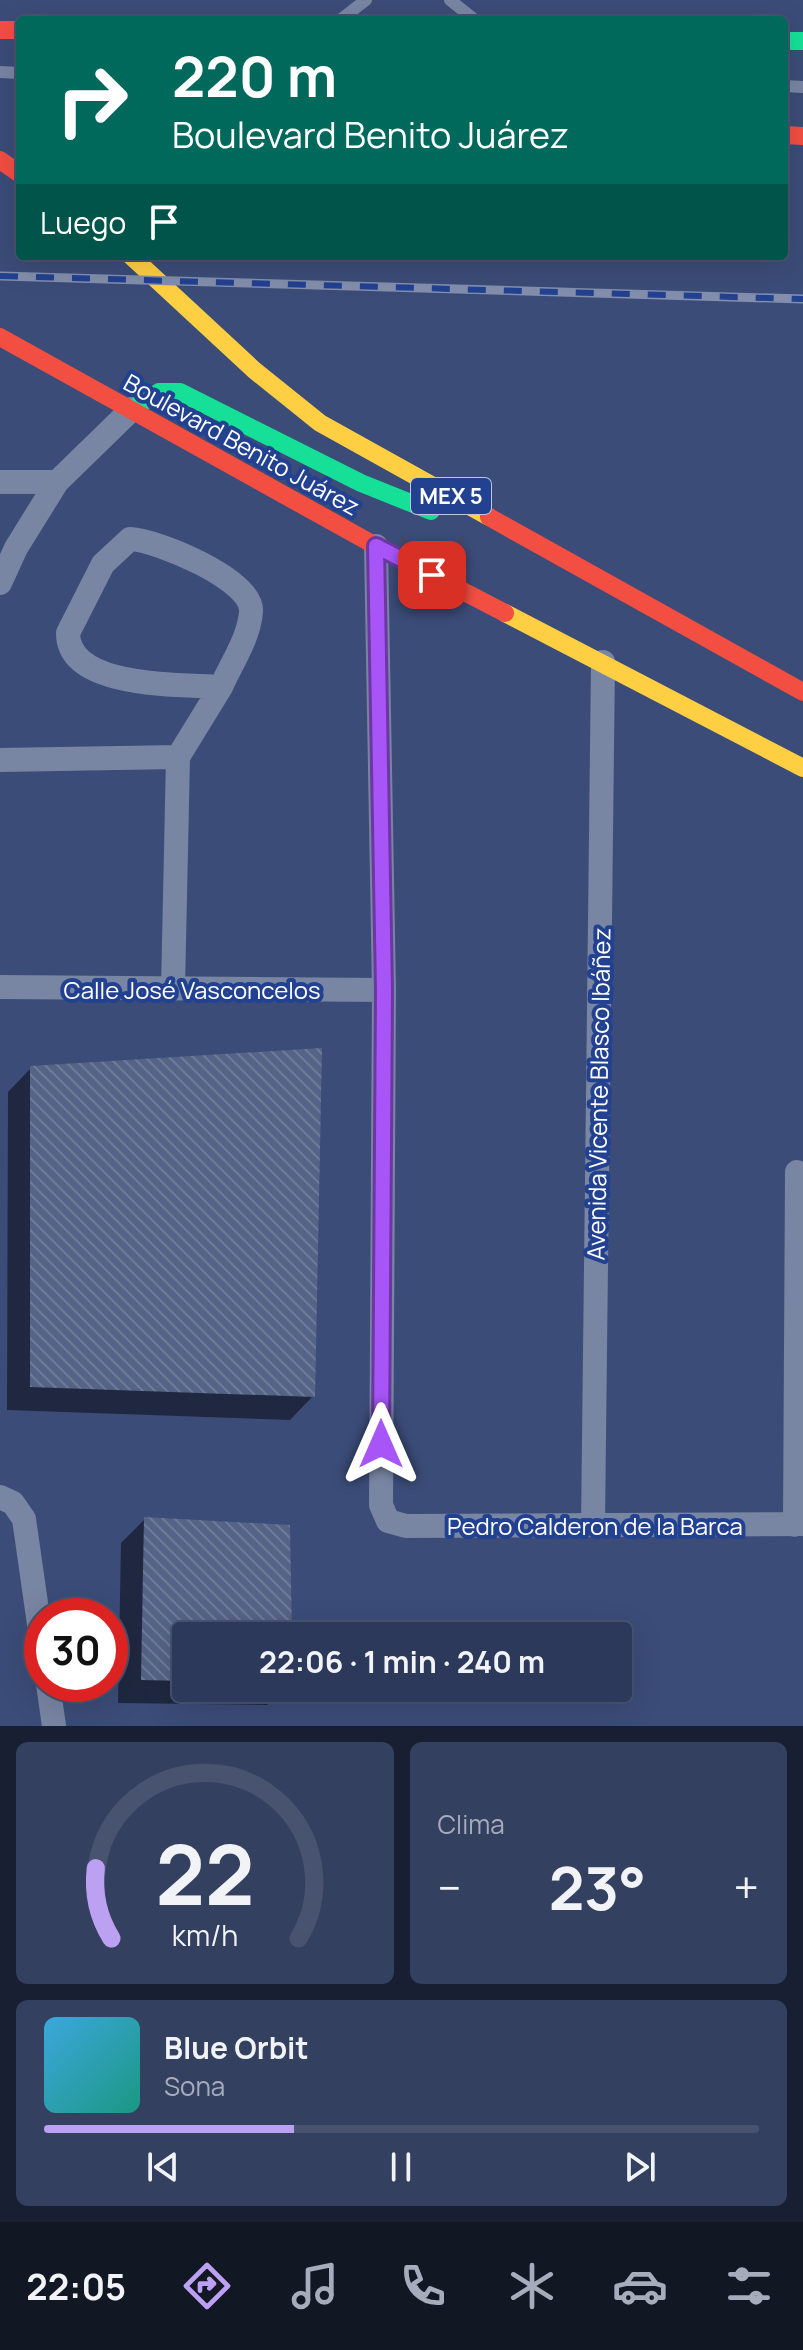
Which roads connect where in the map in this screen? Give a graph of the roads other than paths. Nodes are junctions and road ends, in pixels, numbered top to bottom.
1 (366, 0) edge
2 (450, 0) edge
3 (345, 16) edge
4 (470, 16) edge
5 (135, 260) edge
6 (0, 337) edge
7 (132, 409) junction
8 (0, 482) edge
9 (57, 482) junction
10 (376, 546) junction
11 (557, 555) junction
12 (0, 583) edge
13 (603, 662) junction
14 (221, 687) junction
15 (803, 692) edge
16 (178, 757) junction
17 (0, 760) edge
18 (803, 768) edge
19 (0, 987) edge
20 (173, 989) junction
21 (384, 990) junction
22 (797, 1172) dead end
23 (0, 1497) edge
24 (799, 1524) edge
25 (593, 1525) junction
26 (35, 1598) edge
27 (51, 1702) edge
28 (54, 1726) edge

1 - 3 lane
2 - 4 lane
5 - 11 main road, MEX 5
6 - 7 main road, Boulevard Benito Juárez
7 - 9 street
7 - 10 main road, Boulevard Benito Juárez
7 - 11 main road
8 - 9 street
9 - 12 street
10 - 13 main road, Boulevard Benito Juárez
10 - 21 street
11 - 15 main road, MEX 5
13 - 18 main road, Boulevard Benito Juárez
13 - 25 street, Avenida Vicente Blasco Ibáñez
14 - 14 street
14 - 16 street
16 - 17 street
16 - 20 street
19 - 20 street, Calle José Vasconcelos
20 - 21 street, Calle José Vasconcelos
21 - 25 street, Pedro Calderon de la Barca
22 - 24 street
23 - 26 street
24 - 25 street, Pedro Calderon de la Barca
27 - 28 street

